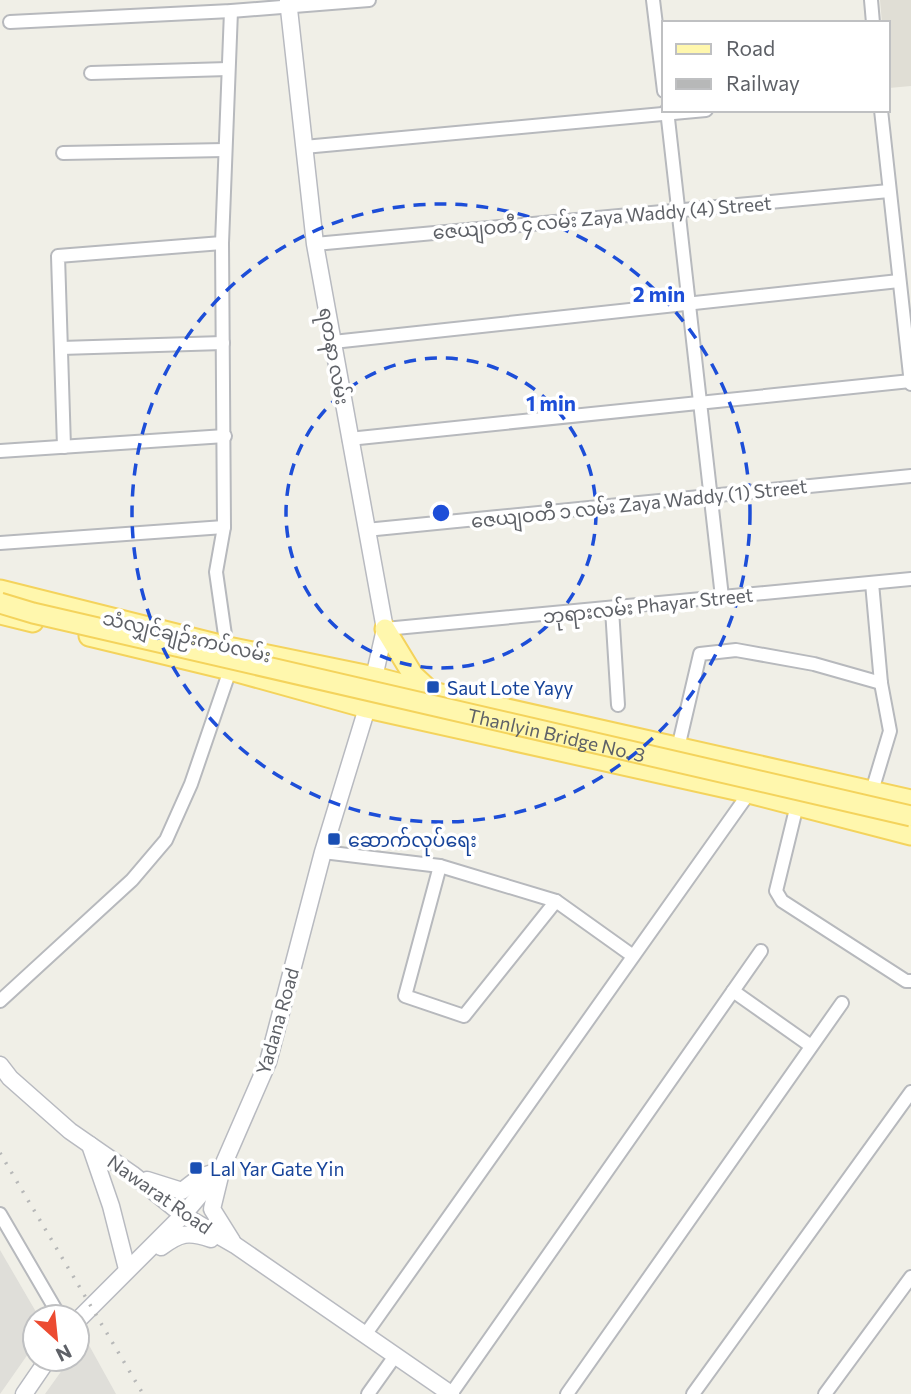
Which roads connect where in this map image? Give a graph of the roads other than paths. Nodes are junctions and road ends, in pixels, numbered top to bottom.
1 (369, 0) edge
2 (653, 0) edge
3 (871, 0) edge
4 (288, 3) edge
5 (231, 11) junction
6 (873, 21) edge
7 (10, 22) dead end
8 (228, 69) junction
9 (91, 73) dead end
10 (662, 74) edge
11 (667, 112) edge
12 (881, 112) edge
13 (304, 147) junction
14 (225, 150) junction
15 (63, 153) dead end
16 (888, 191) junction
17 (679, 210) junction
18 (222, 243) junction
19 (315, 244) junction
20 (899, 281) junction
21 (689, 303) junction
22 (333, 342) junction
23 (223, 343) junction
24 (61, 348) junction
25 (911, 382) edge
26 (701, 402) junction
27 (225, 436) junction
28 (349, 439) junction
29 (64, 447) junction
30 (0, 451) edge
31 (911, 476) edge
32 (711, 496) junction
33 (223, 527) junction
34 (366, 530) junction
35 (0, 542) edge
36 (911, 579) edge
37 (872, 583) junction
38 (0, 590) edge
39 (722, 597) junction
40 (0, 603) edge
41 (612, 609) junction
42 (0, 614) edge
43 (385, 629) junction
44 (228, 648) junction
45 (230, 670) junction
46 (375, 677) junction
47 (881, 683) junction
48 (432, 692) junction
49 (618, 705) dead end
50 (367, 708) junction
51 (635, 737) junction
52 (678, 748) junction
53 (628, 768) junction
54 (872, 790) junction
55 (749, 793) junction
56 (911, 800) edge
57 (797, 805) junction
58 (911, 816) edge
59 (911, 835) edge
60 (323, 852) junction
61 (440, 866) junction
62 (556, 901) junction
63 (761, 951) dead end
64 (633, 956) junction
65 (911, 981) edge
66 (733, 991) junction
67 (0, 1001) edge
68 (842, 1003) dead end
69 (811, 1046) junction
70 (0, 1065) edge
71 (911, 1092) edge
72 (90, 1145) junction
73 (221, 1170) junction
74 (132, 1174) junction
75 (0, 1214) edge
76 (183, 1215) junction
77 (234, 1245) junction
78 (127, 1269) junction
79 (911, 1277) edge
80 (52, 1303) edge
81 (91, 1306) edge
82 (365, 1335) junction
83 (396, 1356) junction
84 (38, 1373) edge
85 (24, 1394) edge
86 (369, 1394) edge
87 (451, 1394) edge
88 (567, 1394) edge
89 (694, 1394) edge
90 (825, 1394) edge

1 - 4 street
2 - 10 street
3 - 6 street
4 - 5 street
4 - 13 main road, ရတနာ လမ်း
5 - 7 street
5 - 8 street
8 - 9 street
8 - 14 street
11 - 13 street
11 - 17 street
12 - 16 street
13 - 19 main road, ရတနာ လမ်း
14 - 15 street
14 - 18 street
16 - 17 street, ဇေယျဝတီ ၄ လမ်း Zaya Waddy (4) Street
16 - 20 street
17 - 19 street, ဇေယျဝတီ ၄ လမ်း Zaya Waddy (4) Street
17 - 21 street
18 - 23 street
18 - 24 street
19 - 22 main road, ရတနာ လမ်း
20 - 21 street
20 - 25 street
21 - 22 street
21 - 26 street
22 - 28 main road, ရတနာ လမ်း
23 - 24 street
23 - 27 street
24 - 29 street
25 - 26 street
26 - 28 street
26 - 32 street
27 - 29 street
27 - 33 street
28 - 34 main road, ရတနာ လမ်း
29 - 30 street
31 - 32 street, ဇေယျဝတီ ၁ လမ်း Zaya Waddy (1) Street
32 - 34 street, ဇေယျဝတီ ၁ လမ်း Zaya Waddy (1) Street
32 - 39 street
33 - 35 street
33 - 44 street
34 - 43 main road, ရတနာ လမ်း
36 - 37 street, ဘုရားလမ်း Phayar Street
37 - 39 street, ဘုရားလမ်း Phayar Street
37 - 47 street
38 - 44 main road, သံလျှင်ချဉ်းကပ်လမ်း
39 - 41 street, ဘုရားလမ်း Phayar Street
40 - 58 main road, Thanlyin Bridge No. 3, bridge
41 - 43 street, ဘုရားလမ်း Phayar Street
41 - 49 street
42 - 45 main road, သံလျှင်ချဉ်းကပ်လမ်း
43 - 46 main road, ရတနာ လမ်း
43 - 48 main road
44 - 45 street
44 - 46 main road, သံလျှင်ချဉ်းကပ်လမ်း
45 - 50 main road, သံလျှင်ချဉ်းကပ်လမ်း
45 - 67 street
46 - 48 main road, သံလျှင်ချဉ်းကပ်လမ်း
46 - 50 main road, ရတနာ လမ်း
47 - 52 street
47 - 54 street
48 - 51 main road, သံလျှင်ချဉ်းကပ်လမ်း
50 - 53 main road, သံလျှင်ချဉ်းကပ်လမ်း
50 - 60 main road, Yadana Road
51 - 52 main road, သံလျှင်ချဉ်းကပ်လမ်း
51 - 53 main road
52 - 54 main road, သံလျှင်ချဉ်းကပ်လမ်း
53 - 55 main road, သံလျှင်ချဉ်းကပ်လမ်း
54 - 56 main road, သံလျှင်ချဉ်းကပ်လမ်း
55 - 57 main road, သံလျှင်ချဉ်းကပ်လမ်း
55 - 64 street
57 - 59 main road, သံလျှင်ချဉ်းကပ်လမ်း
57 - 65 street
60 - 61 street
60 - 73 main road, Yadana Road
61 - 62 street
61 - 62 street
62 - 64 street
63 - 66 street
64 - 82 street
66 - 69 street
66 - 87 street
68 - 69 street
69 - 88 street
70 - 72 main road, Nawarat Road
71 - 89 street
72 - 74 main road, Nawarat Road
72 - 78 main road
73 - 74 main road
73 - 76 main road, Yadana Road
73 - 77 main road
74 - 76 main road, Nawarat Road
75 - 80 street
76 - 77 main road, Nawarat Road
76 - 78 main road, Yadana Road
77 - 78 main road
77 - 82 main road, Nawarat Road
78 - 81 main road, Yadana Road
79 - 90 street
82 - 83 main road, Nawarat Road
83 - 86 street
83 - 87 main road, Nawarat Road
84 - 85 main road

